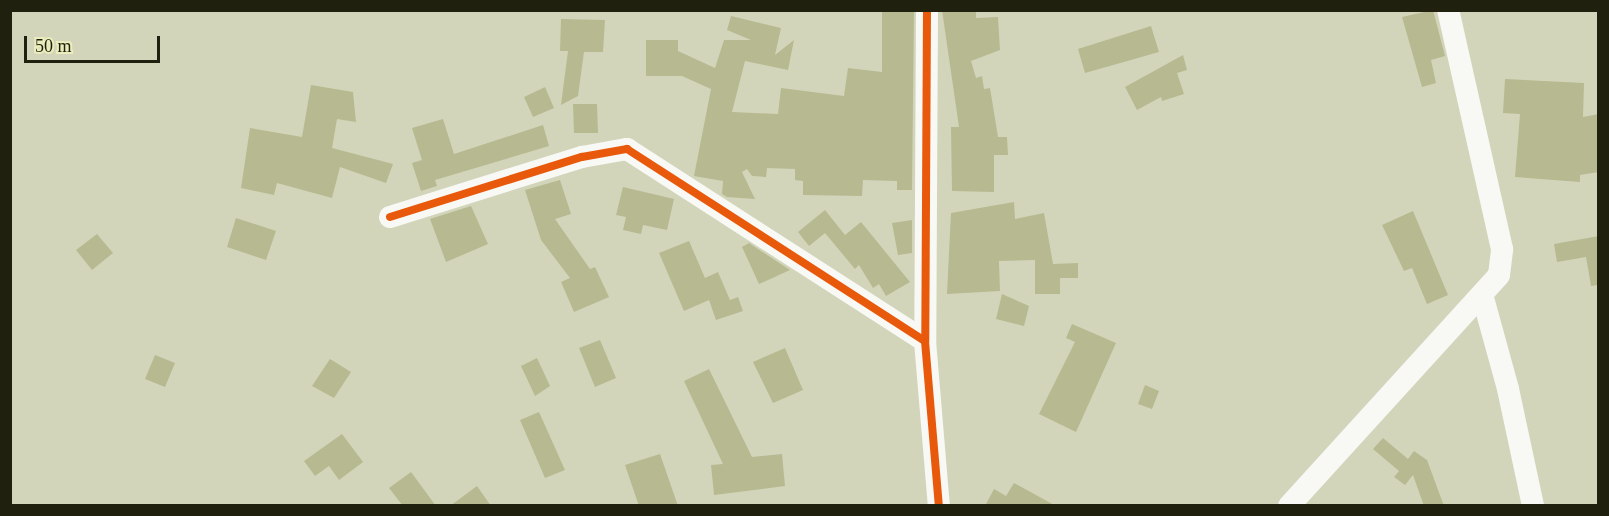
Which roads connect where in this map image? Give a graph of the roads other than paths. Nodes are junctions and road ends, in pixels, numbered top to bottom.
1 (927, 10) edge
2 (1448, 10) edge
3 (390, 216) dead end
4 (1483, 298) junction
5 (925, 341) junction
6 (939, 506) edge
7 (1288, 506) edge
8 (1533, 506) edge

1 - 5 street
2 - 4 street
3 - 5 street
4 - 7 street
4 - 8 street
5 - 6 street

